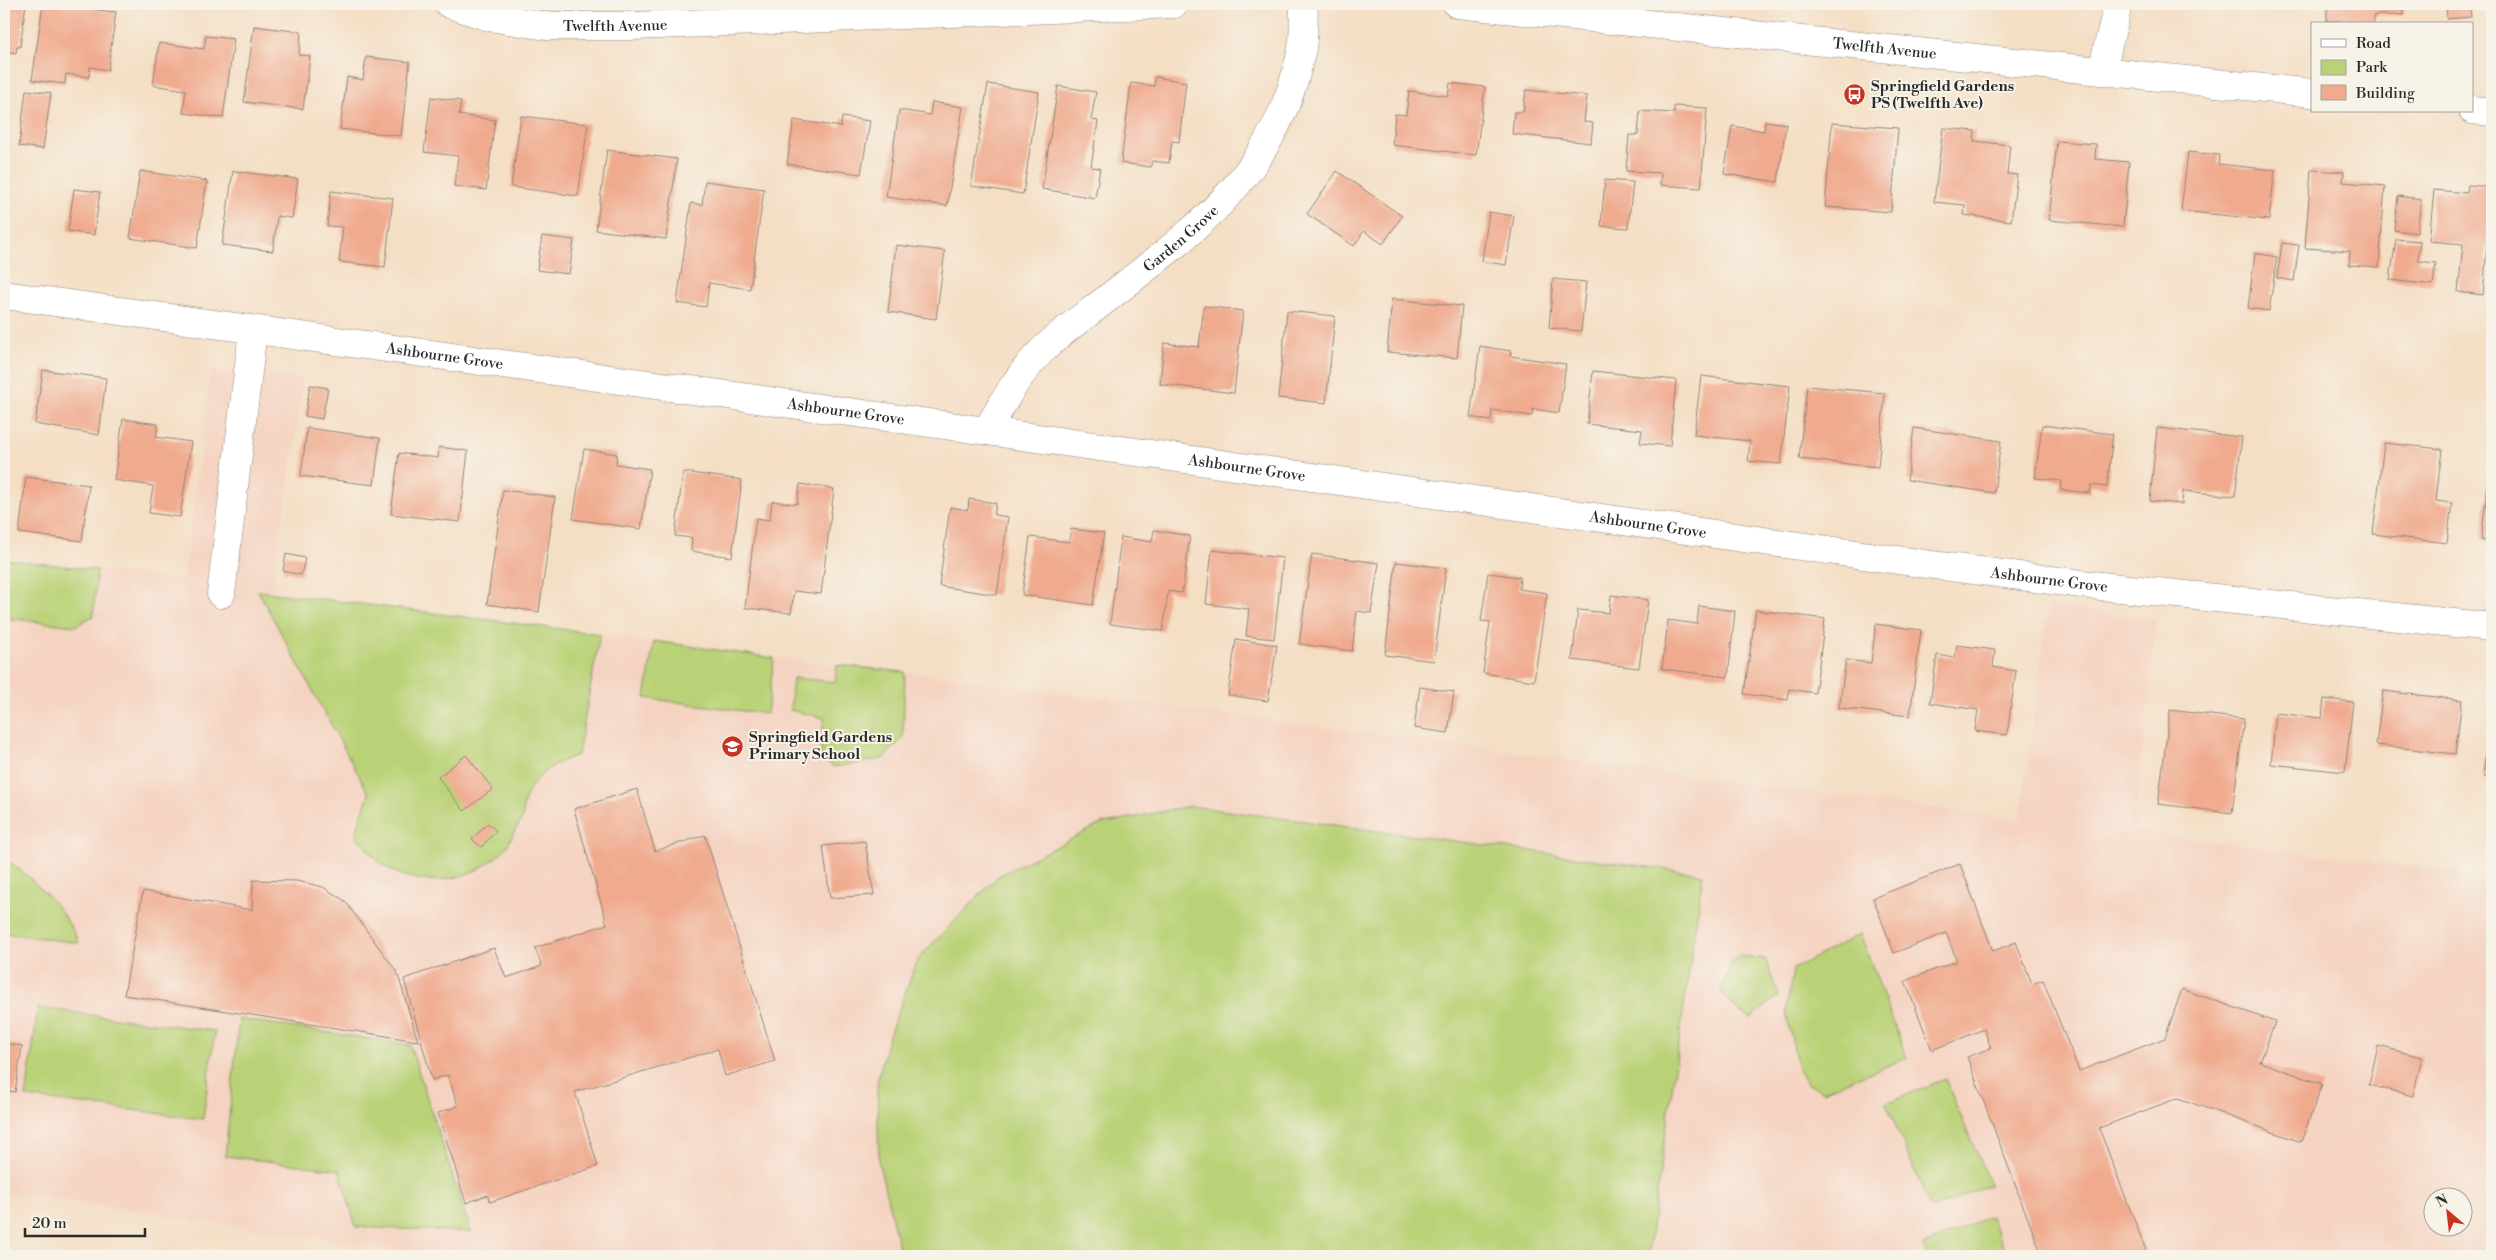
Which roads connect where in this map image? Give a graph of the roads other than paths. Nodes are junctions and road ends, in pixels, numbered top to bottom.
1 (449, 4) edge
2 (1174, 4) edge
3 (1304, 4) edge
4 (1456, 4) edge
5 (2118, 4) edge
6 (632, 15) edge
7 (2102, 71) junction
8 (2311, 93) edge
9 (2474, 110) edge
10 (2492, 112) edge
11 (4, 295) edge
12 (253, 331) junction
13 (987, 431) junction
14 (221, 594) dead end
15 (2492, 627) edge

1 - 6 street, Twelfth Avenue
2 - 6 street, Twelfth Avenue
3 - 13 street, Garden Grove
4 - 7 street, Twelfth Avenue
5 - 7 street
7 - 8 street, Twelfth Avenue
9 - 10 street
11 - 12 street, Ashbourne Grove
12 - 13 street, Ashbourne Grove
12 - 14 street
13 - 15 street, Ashbourne Grove

